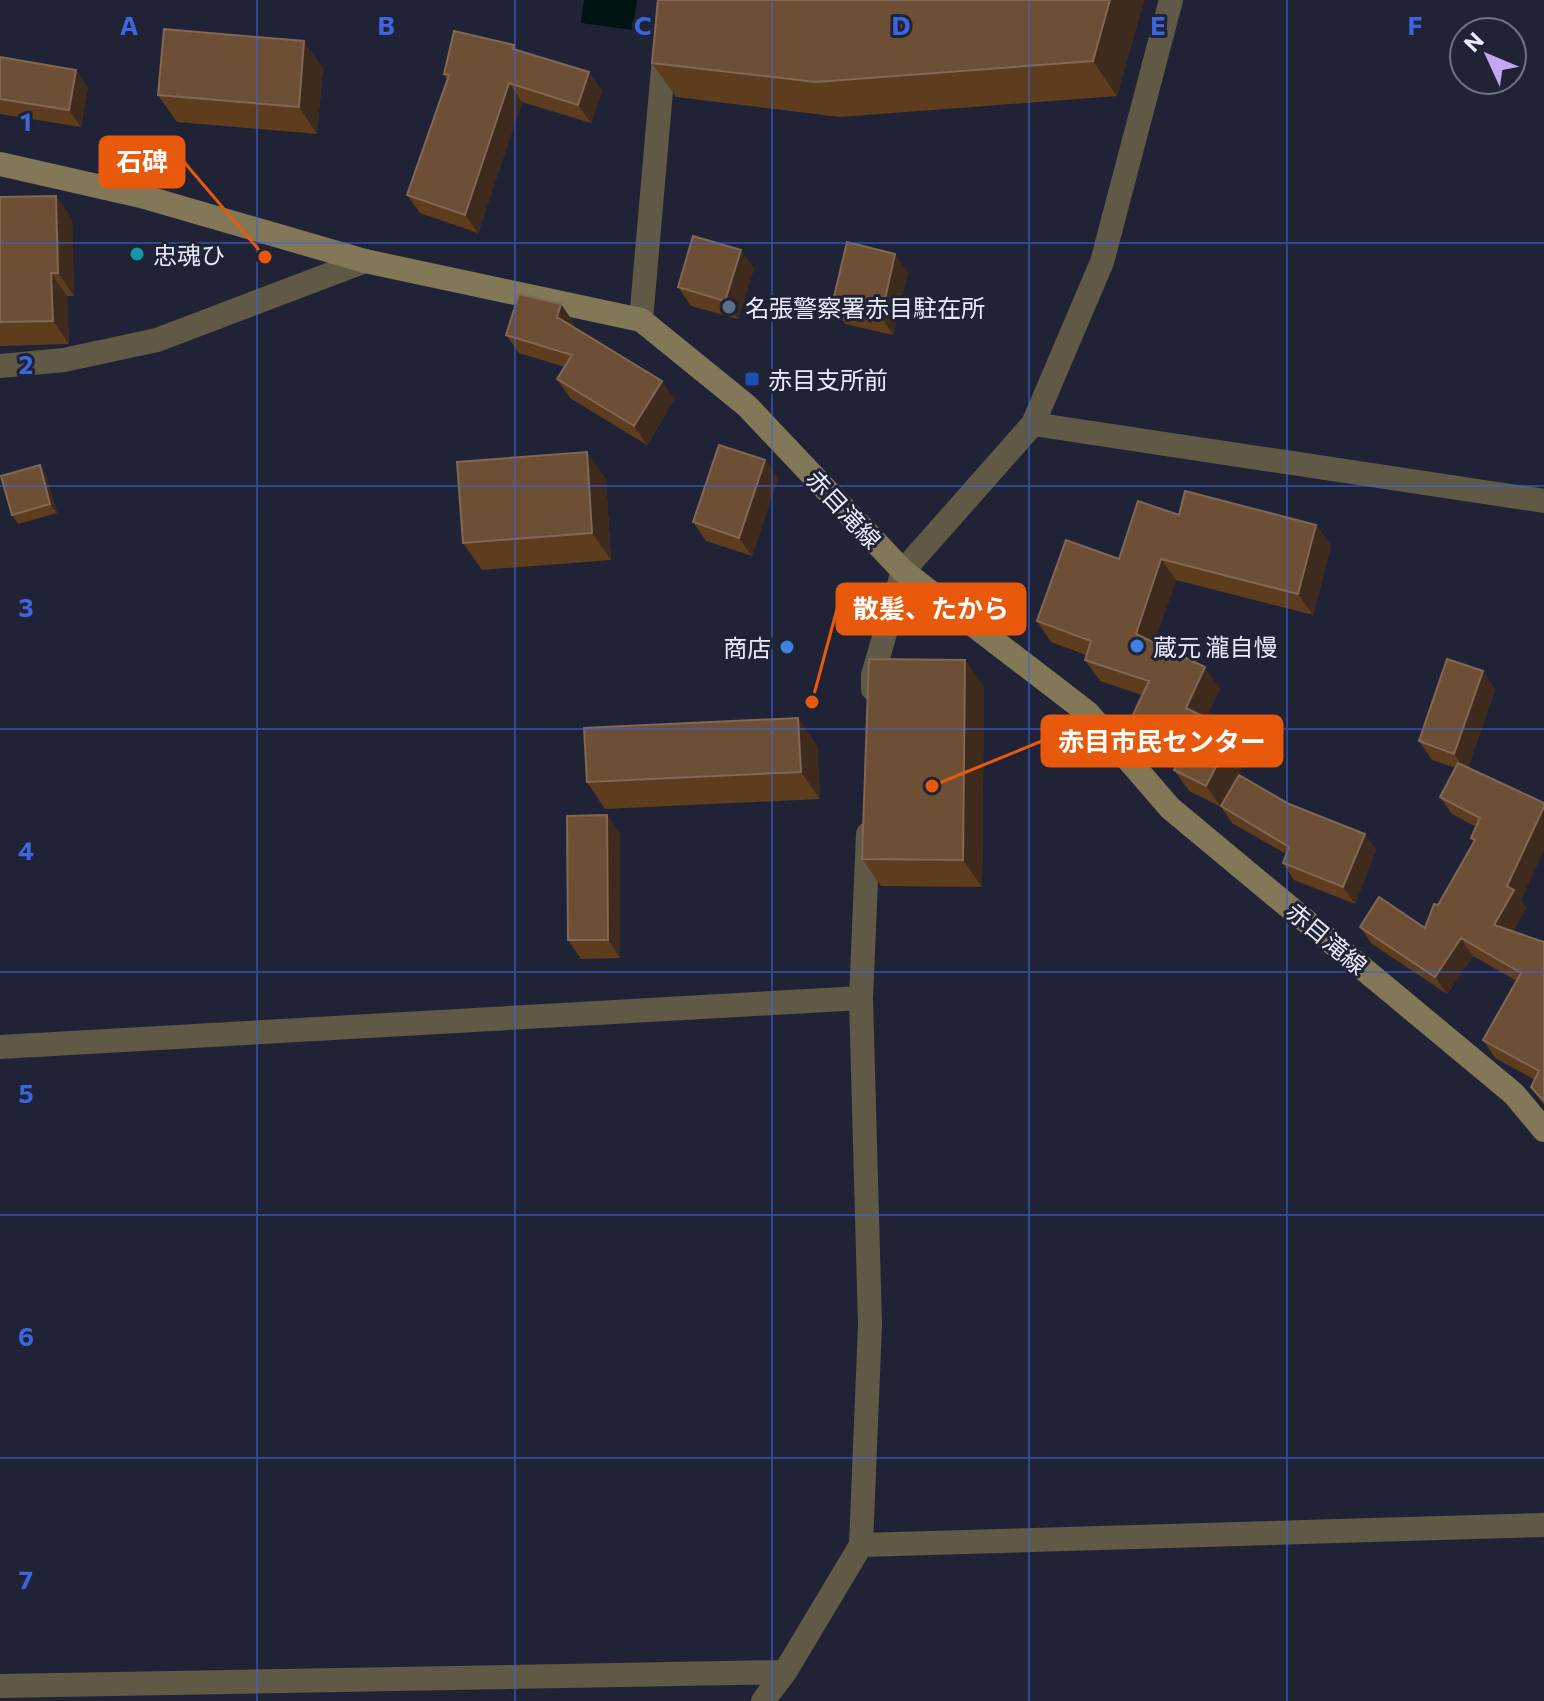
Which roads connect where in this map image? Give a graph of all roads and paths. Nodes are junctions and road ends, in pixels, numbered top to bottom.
1 (669, 0) edge
2 (1171, 0) edge
3 (0, 164) edge
4 (365, 261) junction
5 (641, 320) junction
6 (0, 366) edge
7 (1033, 424) junction
8 (1544, 501) edge
9 (903, 571) junction
10 (872, 706) edge
11 (868, 813) edge
12 (861, 998) junction
13 (0, 1047) edge
14 (1544, 1130) edge
15 (1544, 1525) edge
16 (861, 1545) junction
17 (785, 1672) junction
18 (0, 1686) edge
19 (763, 1701) edge

1 - 5 street
2 - 7 street
3 - 4 main road, 赤目滝線
4 - 5 main road, 赤目滝線
4 - 6 street
5 - 9 main road, 赤目滝線
7 - 8 street
7 - 9 street
9 - 10 street
9 - 14 main road, 赤目滝線
11 - 12 street
12 - 13 street
12 - 16 street
15 - 16 street
16 - 17 street
17 - 18 street
17 - 19 street

